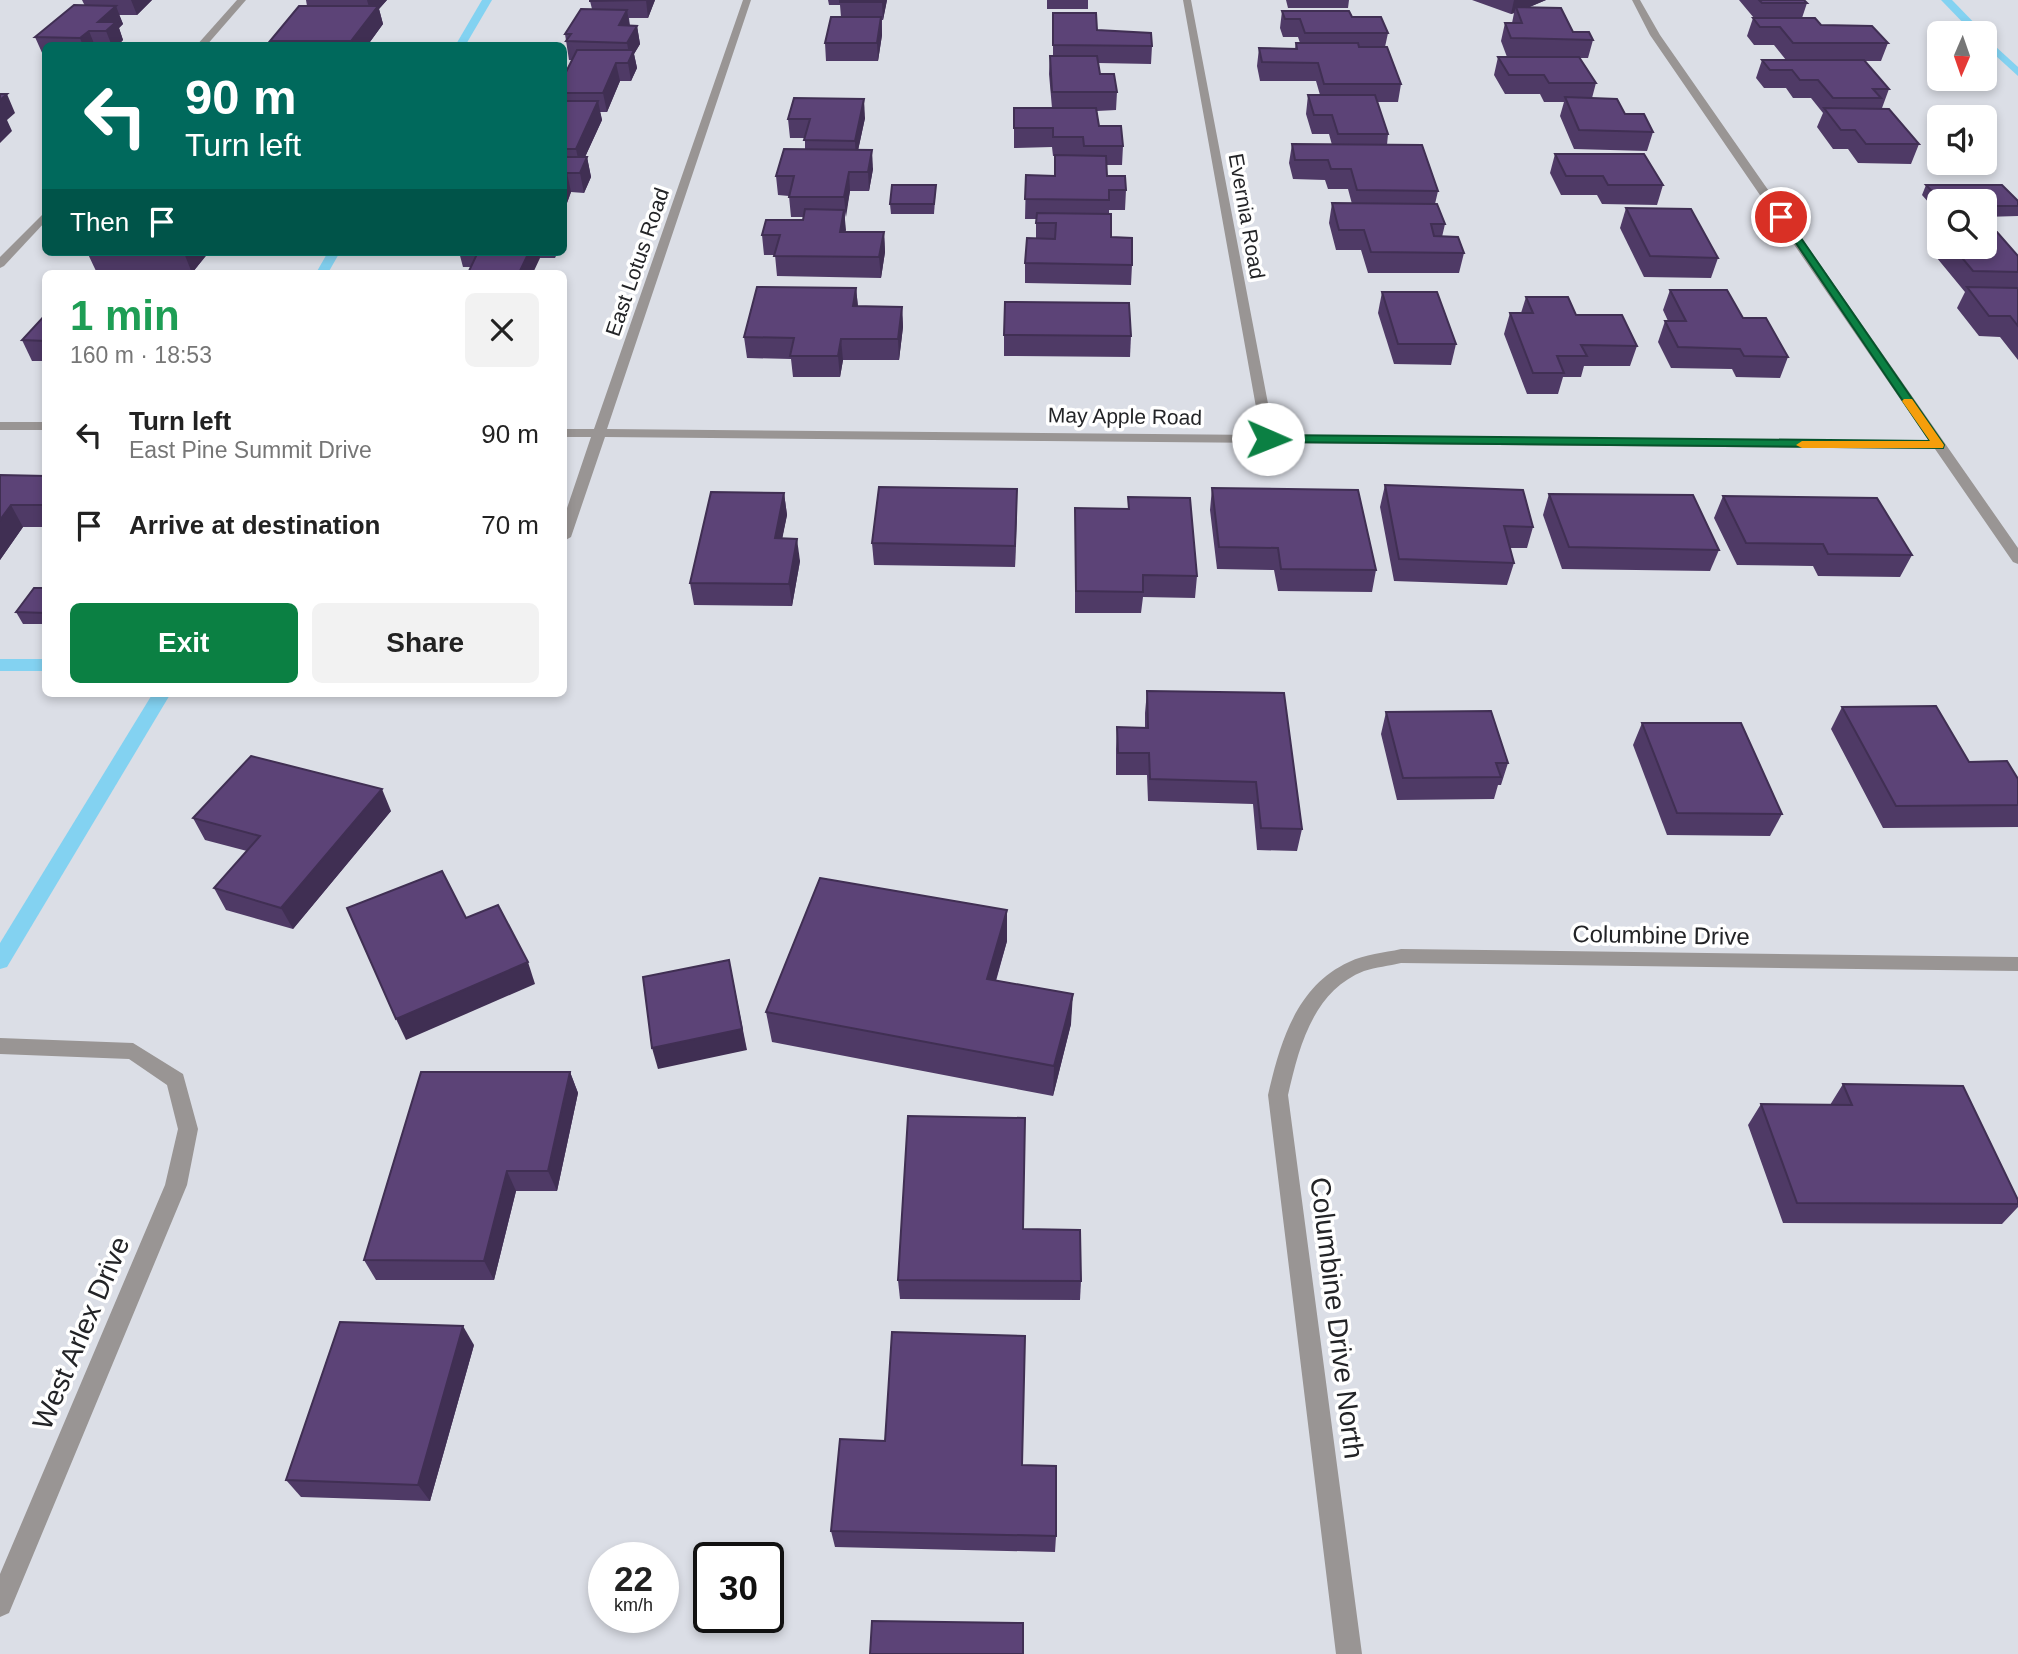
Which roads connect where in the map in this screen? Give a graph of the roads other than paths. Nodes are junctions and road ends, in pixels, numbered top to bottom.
1 (242, 0) edge
2 (747, 0) edge
3 (1188, 0) edge
4 (1636, 0) edge
5 (205, 42) edge
6 (42, 218) edge
7 (0, 264) edge
8 (0, 426) edge
9 (42, 426) edge
10 (567, 433) edge
11 (597, 434) junction
12 (1268, 439) junction
13 (1938, 445) junction
14 (567, 528) edge
15 (2018, 559) edge
16 (2018, 964) edge
17 (1314, 996) joint
18 (0, 1046) edge
19 (0, 1604) edge
20 (1349, 1654) edge

1 - 5 street
2 - 11 street, East Lotus Road
3 - 12 street, Evernia Road
4 - 13 street
6 - 7 street
8 - 9 street
10 - 11 street, May Apple Road
11 - 12 street, May Apple Road
11 - 14 street, East Lotus Road
12 - 13 street, May Apple Road
13 - 15 street
16 - 17 street, Columbine Drive
17 - 20 street, Columbine Drive North
18 - 19 street, West Arlex Drive

